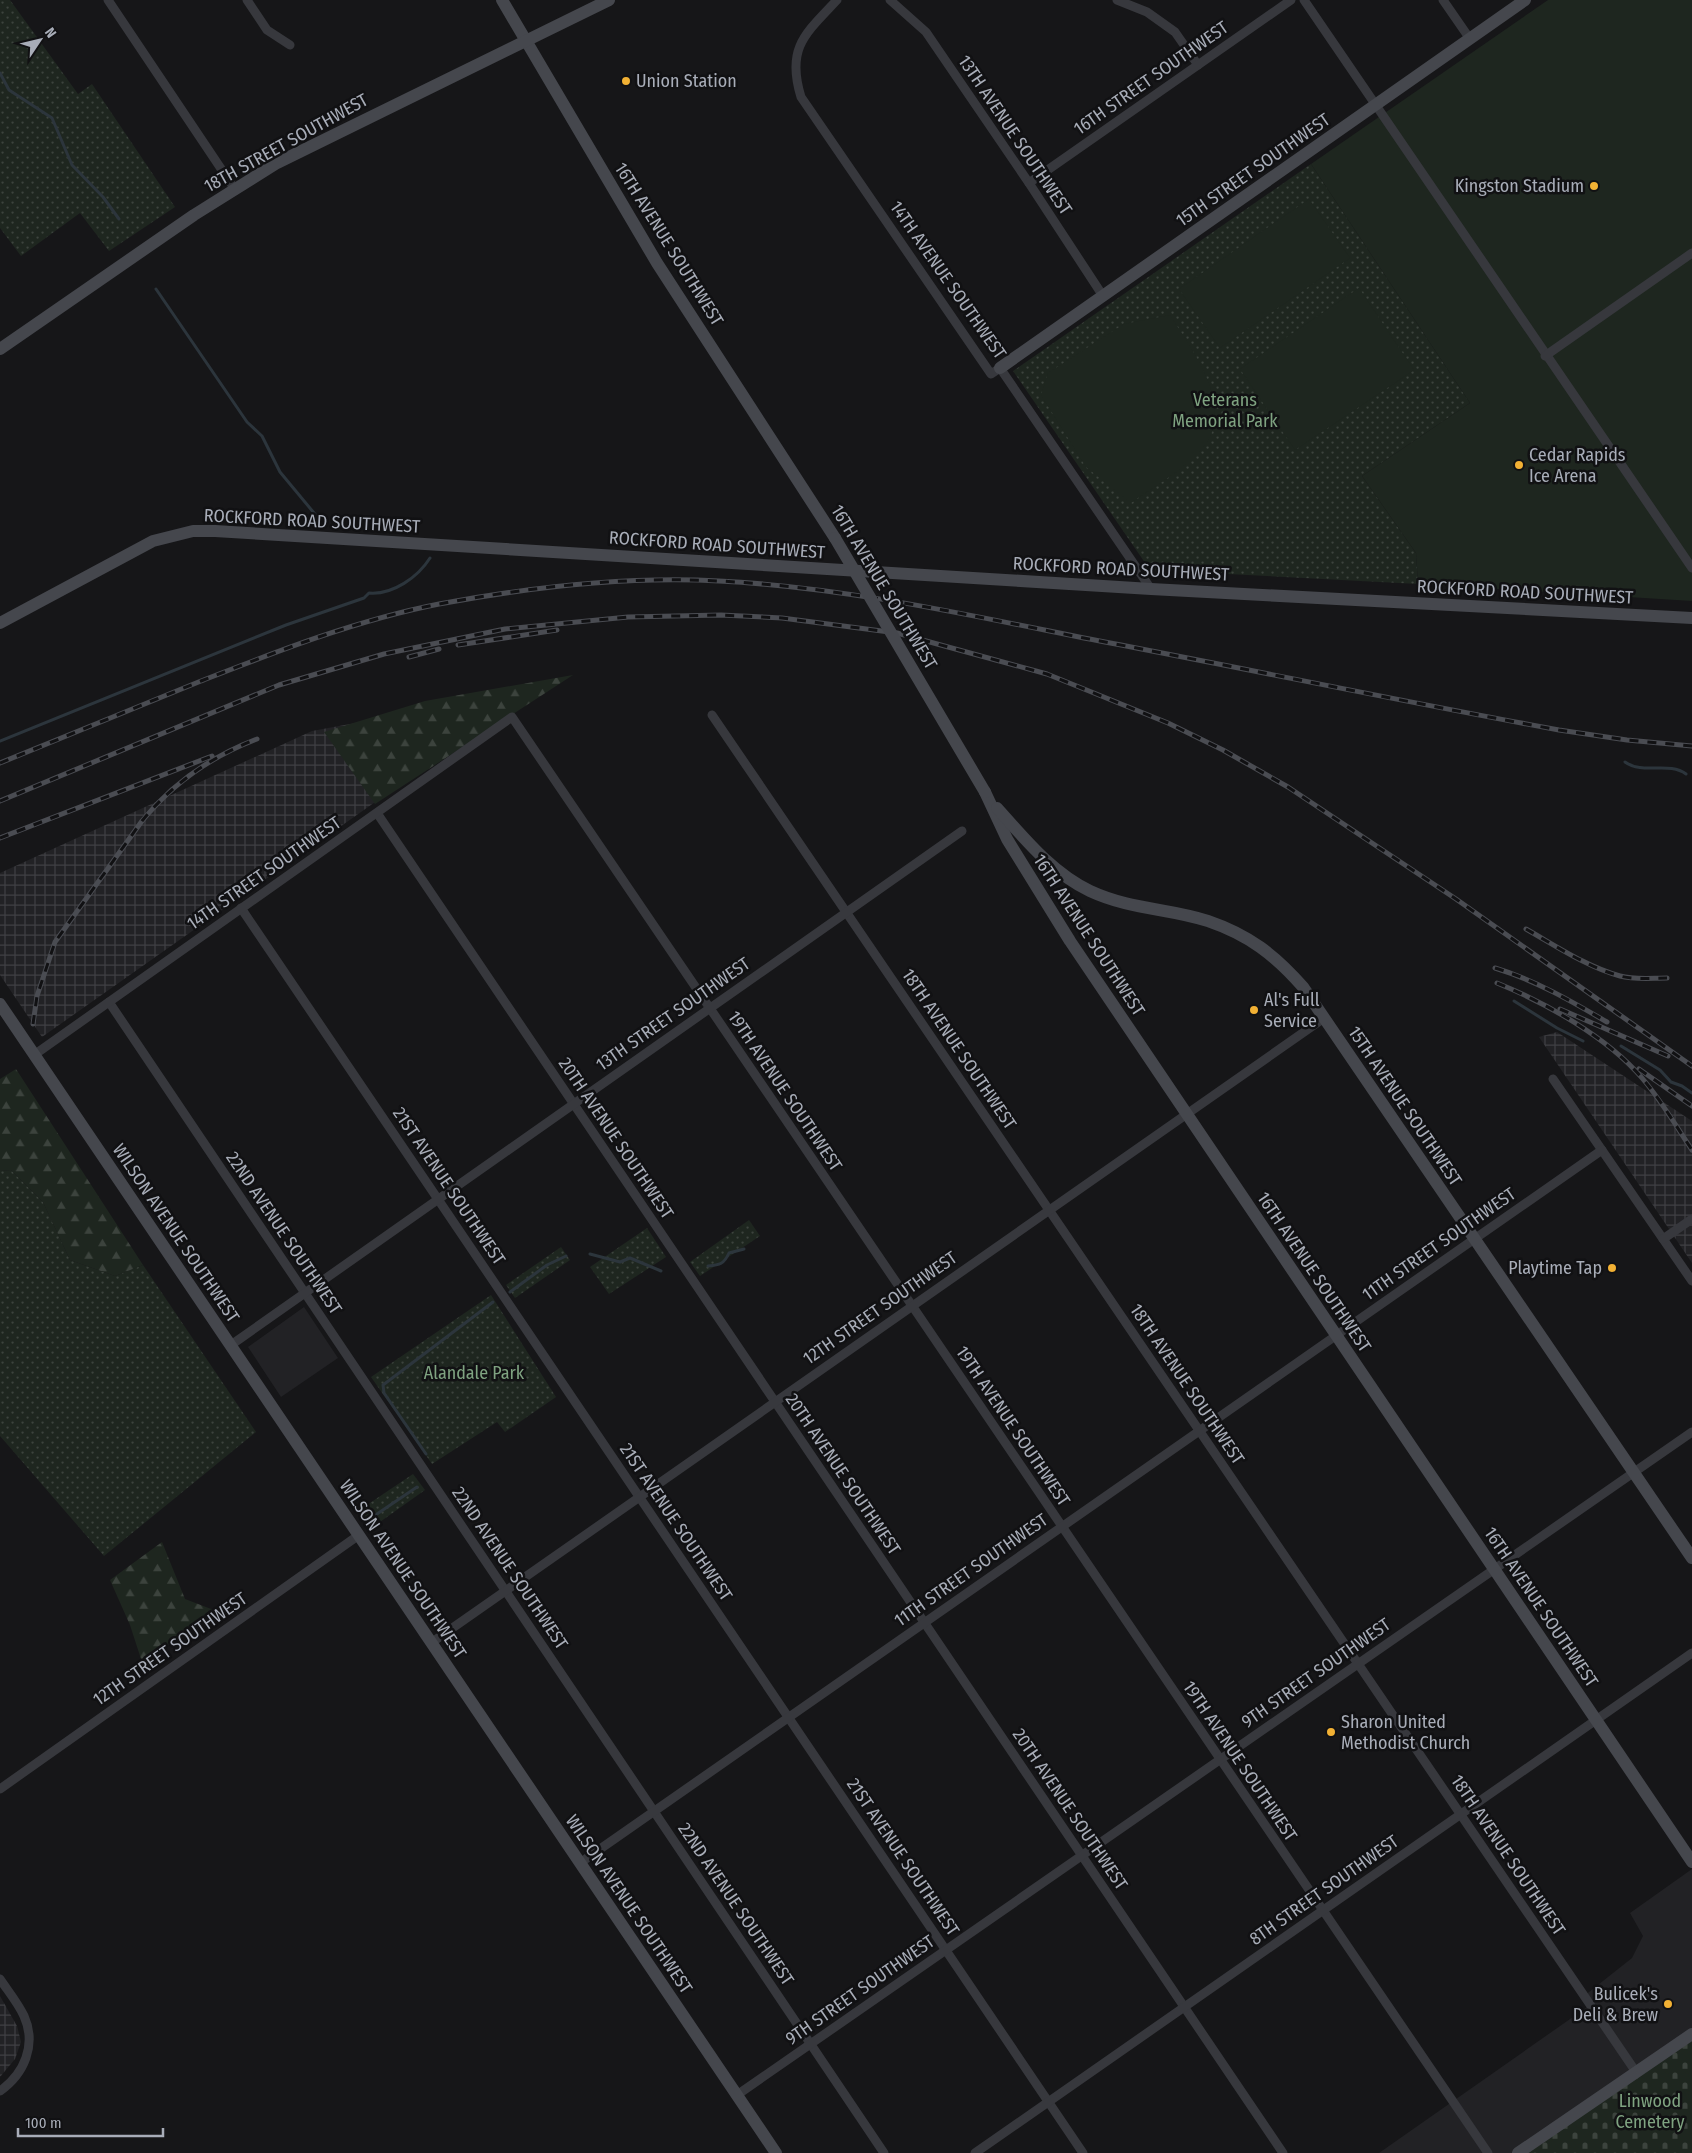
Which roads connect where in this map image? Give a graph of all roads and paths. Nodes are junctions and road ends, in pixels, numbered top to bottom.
1 (108, 0) edge
2 (247, 0) edge
3 (502, 0) edge
4 (609, 0) edge
5 (837, 0) edge
6 (890, 0) edge
7 (1117, 0) edge
8 (1291, 0) edge
9 (1304, 0) edge
10 (1443, 0) edge
11 (1525, 0) edge
12 (1470, 39) junction
13 (526, 41) junction
14 (290, 45) dead end
15 (1198, 65) junction
16 (1376, 106) junction
17 (1029, 183) junction
18 (234, 188) junction
19 (1692, 254) edge
20 (1103, 296) junction
21 (0, 350) edge
22 (1545, 356) junction
23 (1000, 368) junction
24 (1692, 568) edge
25 (1151, 589) junction
26 (1692, 618) edge
27 (0, 622) edge
28 (712, 714) dead end
29 (512, 717) joint
30 (987, 795) junction
31 (376, 813) junction
32 (962, 831) dead end
33 (241, 908) junction
34 (846, 912) junction
35 (109, 1002) junction
36 (0, 1004) edge
37 (709, 1009) junction
38 (1324, 1018) junction
39 (34, 1055) junction
40 (1553, 1079) dead end
41 (574, 1104) junction
42 (1186, 1114) junction
43 (1602, 1150) junction
44 (438, 1199) junction
45 (1049, 1210) junction
46 (1692, 1219) edge
47 (1475, 1239) junction
48 (1663, 1239) junction
49 (1692, 1281) edge
50 (305, 1293) junction
51 (912, 1306) junction
52 (1336, 1336) junction
53 (231, 1346) junction
54 (775, 1402) junction
55 (1199, 1431) junction
56 (1692, 1432) edge
57 (1634, 1472) junction
58 (640, 1497) junction
59 (1062, 1527) junction
60 (359, 1535) junction
61 (1692, 1558) edge
62 (1494, 1569) junction
63 (505, 1591) junction
64 (925, 1623) junction
65 (431, 1642) junction
66 (1692, 1653) edge
67 (1358, 1664) junction
68 (788, 1718) junction
69 (1596, 1720) junction
70 (1220, 1760) junction
71 (0, 1788) edge
72 (654, 1811) junction
73 (1460, 1814) junction
74 (1082, 1856) junction
75 (1692, 1862) edge
76 (580, 1863) junction
77 (1322, 1911) junction
78 (946, 1950) junction
79 (0, 1979) edge
80 (1184, 2007) junction
81 (1692, 2034) edge
82 (811, 2044) junction
83 (1636, 2072) junction
84 (0, 2091) edge
85 (737, 2095) junction
86 (1048, 2102) junction
87 (776, 2153) edge
88 (884, 2153) edge
89 (975, 2153) edge
90 (1083, 2153) edge
91 (1283, 2153) edge
92 (1488, 2153) edge
93 (1518, 2153) edge

1 - 18 street
2 - 14 street
3 - 13 main road, 16TH AVENUE SOUTHWEST
4 - 13 main road, 18TH STREET SOUTHWEST
5 - 23 street, 14TH AVENUE SOUTHWEST
6 - 17 street, 13TH AVENUE SOUTHWEST
7 - 15 street
8 - 15 street, 16TH STREET SOUTHWEST
9 - 16 street
10 - 12 street
11 - 12 main road, 15TH STREET SOUTHWEST
12 - 16 main road, 15TH STREET SOUTHWEST
13 - 18 main road, 18TH STREET SOUTHWEST
13 - 30 main road, 16TH AVENUE SOUTHWEST, bridge
15 - 17 street, 16TH STREET SOUTHWEST
16 - 20 main road, 15TH STREET SOUTHWEST
16 - 22 street
17 - 20 street, 13TH AVENUE SOUTHWEST
18 - 21 main road, 18TH STREET SOUTHWEST
19 - 22 street
20 - 23 main road, 15TH STREET SOUTHWEST
22 - 24 street
23 - 25 street, 14TH AVENUE SOUTHWEST
25 - 26 main road, ROCKFORD ROAD SOUTHWEST
25 - 27 main road, ROCKFORD ROAD SOUTHWEST
28 - 34 street, 18TH AVENUE SOUTHWEST
29 - 31 street, 14TH STREET SOUTHWEST
29 - 37 street, 19TH AVENUE SOUTHWEST
30 - 38 main road, 15TH AVENUE SOUTHWEST
30 - 42 main road, 16TH AVENUE SOUTHWEST
31 - 33 street, 14TH STREET SOUTHWEST
31 - 41 street, 20TH AVENUE SOUTHWEST
32 - 34 street, 13TH STREET SOUTHWEST
33 - 35 street, 14TH STREET SOUTHWEST
33 - 44 street, 21ST AVENUE SOUTHWEST
34 - 37 street, 13TH STREET SOUTHWEST
34 - 45 street, 18TH AVENUE SOUTHWEST
35 - 39 street, 14TH STREET SOUTHWEST
35 - 50 street, 22ND AVENUE SOUTHWEST
36 - 39 main road, WILSON AVENUE SOUTHWEST
37 - 41 street, 13TH STREET SOUTHWEST
37 - 51 street, 19TH AVENUE SOUTHWEST
38 - 42 street, 12TH STREET SOUTHWEST
38 - 47 main road, 15TH AVENUE SOUTHWEST
39 - 53 main road, WILSON AVENUE SOUTHWEST
40 - 43 street
41 - 44 street, 13TH STREET SOUTHWEST
41 - 54 street, 20TH AVENUE SOUTHWEST
42 - 45 street, 12TH STREET SOUTHWEST
42 - 52 main road, 16TH AVENUE SOUTHWEST
43 - 47 street, 11TH STREET SOUTHWEST
43 - 48 street
44 - 50 street, 13TH STREET SOUTHWEST
44 - 58 street, 21ST AVENUE SOUTHWEST
45 - 51 street, 12TH STREET SOUTHWEST
45 - 55 street, 18TH AVENUE SOUTHWEST
46 - 48 street
47 - 52 street, 11TH STREET SOUTHWEST
47 - 57 main road, 15TH AVENUE SOUTHWEST
48 - 49 street
50 - 53 street, 13TH STREET SOUTHWEST
50 - 63 street, 22ND AVENUE SOUTHWEST
51 - 54 street, 12TH STREET SOUTHWEST
51 - 59 street, 19TH AVENUE SOUTHWEST
52 - 55 street, 11TH STREET SOUTHWEST
52 - 62 main road, 16TH AVENUE SOUTHWEST
53 - 60 main road, WILSON AVENUE SOUTHWEST
54 - 58 street, 12TH STREET SOUTHWEST
54 - 64 street, 20TH AVENUE SOUTHWEST
55 - 59 street, 11TH STREET SOUTHWEST
55 - 67 street, 18TH AVENUE SOUTHWEST
56 - 57 street, 9TH STREET SOUTHWEST
57 - 61 main road, 15TH AVENUE SOUTHWEST
57 - 62 street, 9TH STREET SOUTHWEST
58 - 63 street, 12TH STREET SOUTHWEST
58 - 68 street, 21ST AVENUE SOUTHWEST
59 - 64 street, 11TH STREET SOUTHWEST
59 - 70 street, 19TH AVENUE SOUTHWEST
60 - 65 main road, WILSON AVENUE SOUTHWEST
60 - 71 street, 12TH STREET SOUTHWEST
62 - 67 street, 9TH STREET SOUTHWEST
62 - 69 main road, 16TH AVENUE SOUTHWEST
63 - 65 street, 12TH STREET SOUTHWEST
63 - 72 street, 22ND AVENUE SOUTHWEST
64 - 68 street, 11TH STREET SOUTHWEST
64 - 74 street, 20TH AVENUE SOUTHWEST
65 - 76 main road, WILSON AVENUE SOUTHWEST
66 - 69 street, 8TH STREET SOUTHWEST
67 - 70 street, 9TH STREET SOUTHWEST
67 - 73 street, 18TH AVENUE SOUTHWEST
68 - 72 street, 11TH STREET SOUTHWEST
68 - 78 street, 21ST AVENUE SOUTHWEST
69 - 73 street, 8TH STREET SOUTHWEST
69 - 75 main road, 16TH AVENUE SOUTHWEST
70 - 74 street, 9TH STREET SOUTHWEST
70 - 77 street, 19TH AVENUE SOUTHWEST
72 - 76 street, 11TH STREET SOUTHWEST
72 - 82 street, 22ND AVENUE SOUTHWEST
73 - 77 street, 8TH STREET SOUTHWEST
73 - 83 street, 18TH AVENUE SOUTHWEST
74 - 78 street, 9TH STREET SOUTHWEST
74 - 80 street, 20TH AVENUE SOUTHWEST
76 - 85 main road, WILSON AVENUE SOUTHWEST
77 - 80 street, 8TH STREET SOUTHWEST
77 - 92 street, 19TH AVENUE SOUTHWEST
78 - 82 street, 9TH STREET SOUTHWEST
78 - 86 street, 21ST AVENUE SOUTHWEST
79 - 84 street
80 - 86 street, 8TH STREET SOUTHWEST
80 - 91 street, 20TH AVENUE SOUTHWEST
81 - 83 main road
82 - 85 street, 9TH STREET SOUTHWEST
82 - 88 street, 22ND AVENUE SOUTHWEST
83 - 93 main road
85 - 87 main road, WILSON AVENUE SOUTHWEST
86 - 89 street, 8TH STREET SOUTHWEST
86 - 90 street, 21ST AVENUE SOUTHWEST

